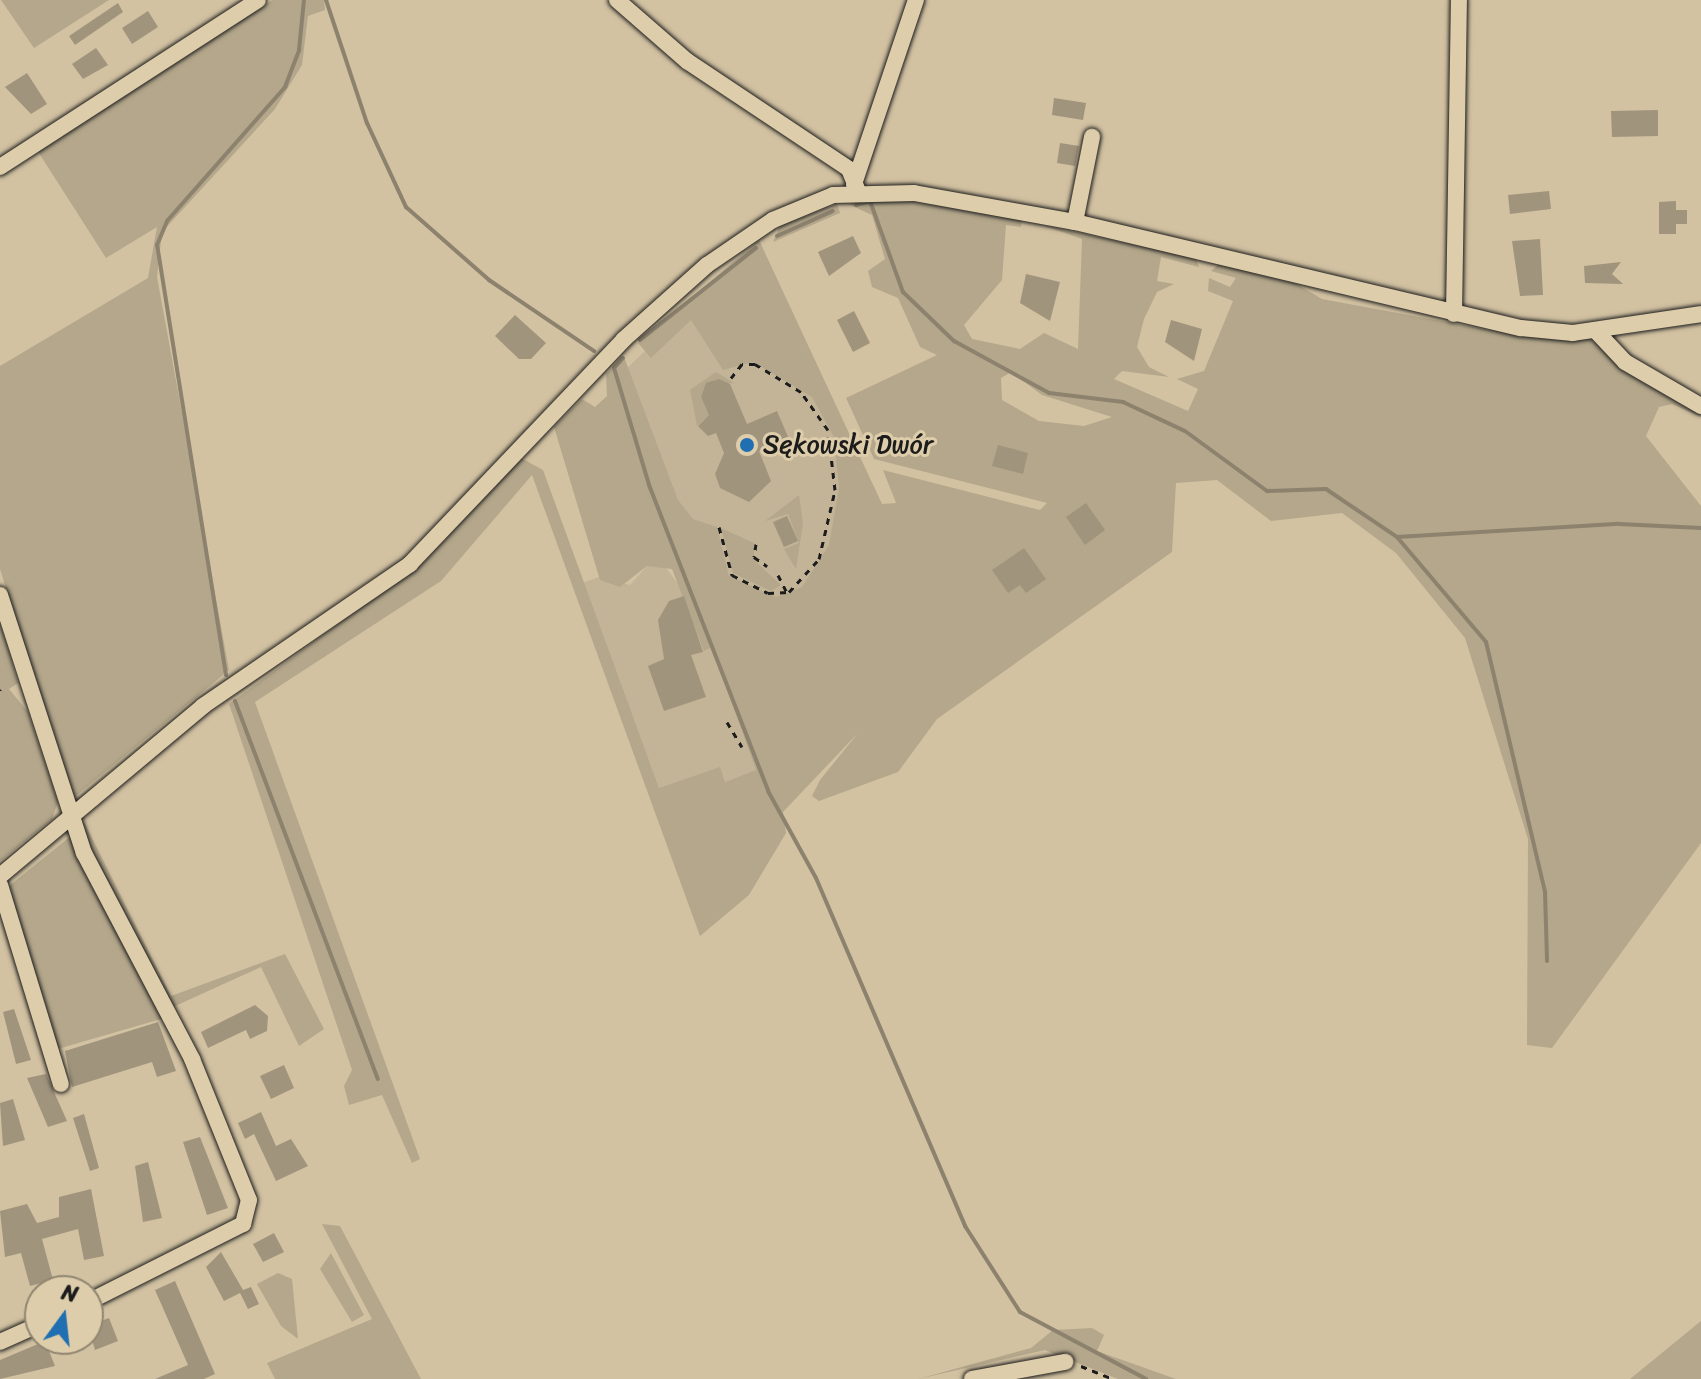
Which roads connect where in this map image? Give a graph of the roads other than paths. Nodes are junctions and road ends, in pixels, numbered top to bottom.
1 (258, 0) edge
2 (617, 0) edge
3 (916, 0) edge
4 (1459, 0) edge
5 (1092, 137) dead end
6 (0, 167) edge
7 (856, 187) junction
8 (1075, 222) junction
9 (1454, 314) junction
10 (1701, 314) edge
11 (1595, 330) junction
12 (1701, 406) edge
13 (0, 595) edge
14 (70, 818) junction
15 (0, 876) edge
16 (0, 885) edge
17 (61, 1084) dead end
18 (104, 1294) edge
19 (24, 1331) edge
20 (0, 1342) edge
21 (1065, 1362) road end
22 (972, 1379) edge

1 - 6 street
2 - 7 street
3 - 7 street
4 - 9 street
5 - 8 street
7 - 8 street
7 - 14 street
8 - 9 street
9 - 11 street
10 - 11 street
11 - 12 street
13 - 14 street
14 - 15 street
14 - 18 street
16 - 17 street
19 - 20 street
21 - 22 street

